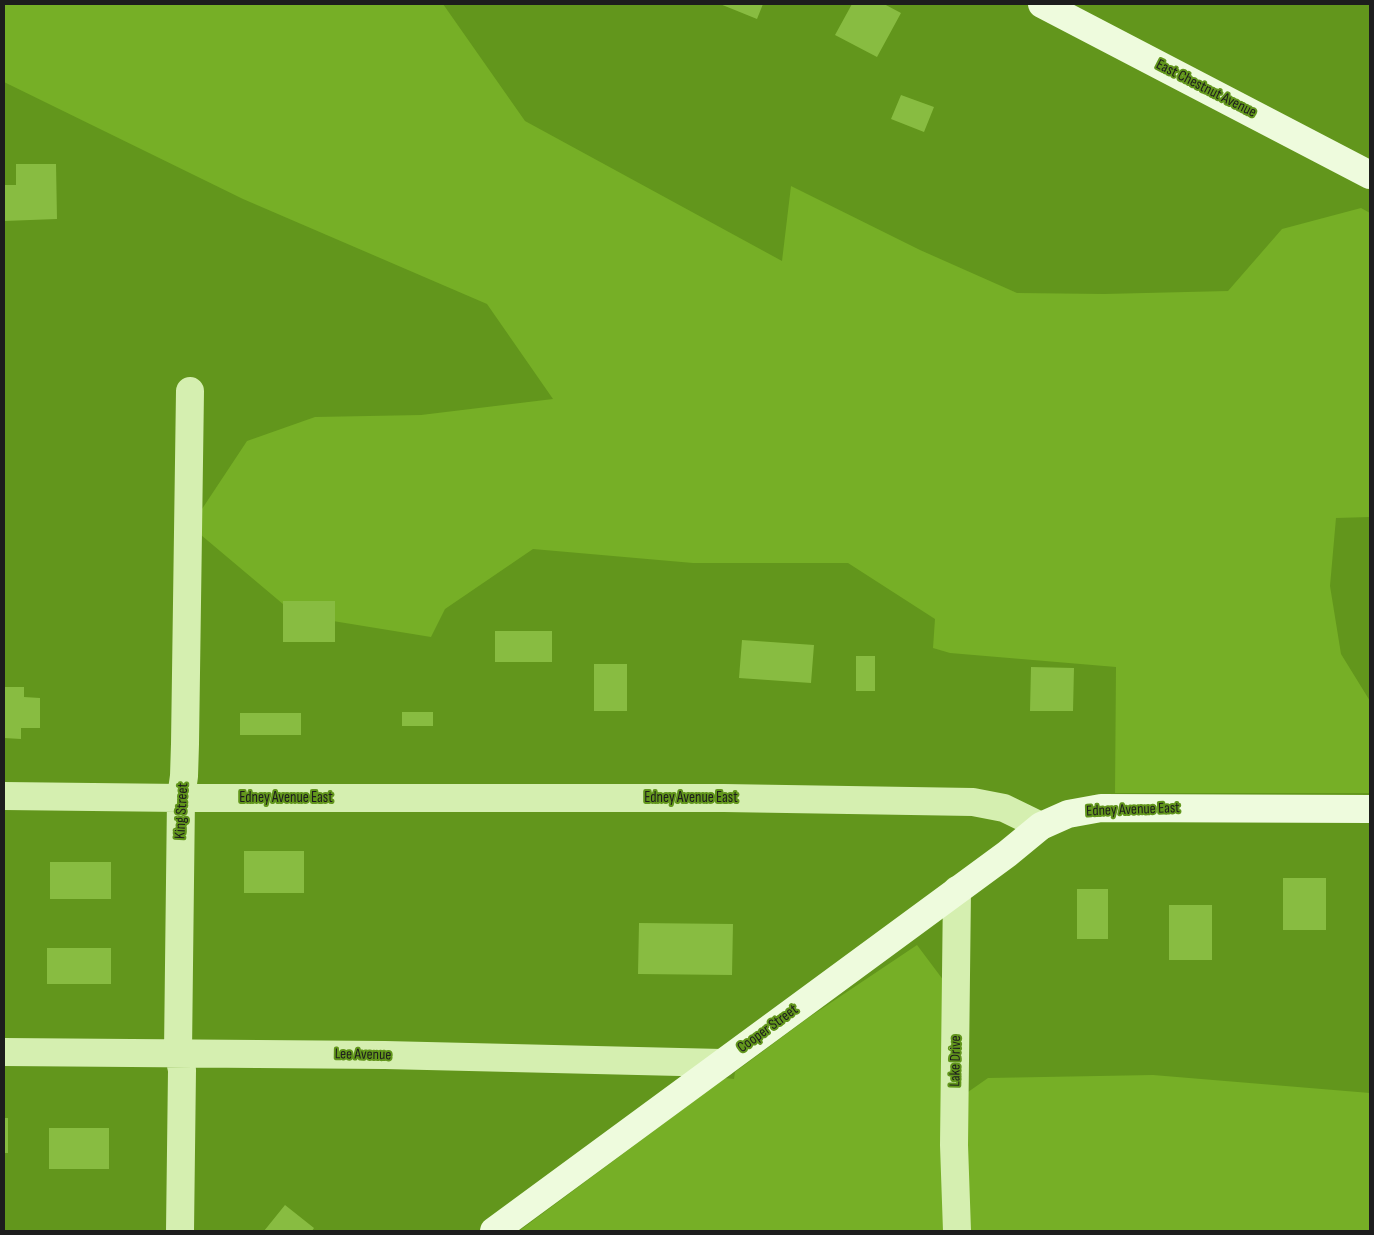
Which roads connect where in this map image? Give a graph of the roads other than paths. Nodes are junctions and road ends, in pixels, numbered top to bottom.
1 (1042, 4) edge
2 (1370, 175) edge
3 (190, 391) dead end
4 (4, 796) edge
5 (181, 798) junction
6 (1370, 809) edge
7 (1041, 826) junction
8 (957, 890) junction
9 (4, 1052) edge
10 (178, 1052) junction
11 (722, 1063) junction
12 (180, 1231) edge
13 (494, 1231) edge
14 (957, 1231) edge

1 - 2 street, East Chestnut Avenue
3 - 5 street, King Street
4 - 5 street, Edney Avenue East
5 - 7 street, Edney Avenue East
5 - 10 street, King Street
6 - 7 street, Edney Avenue East
7 - 8 street, Cooper Street
8 - 11 street, Cooper Street
8 - 14 street, Lake Drive
9 - 10 street, Lee Avenue
10 - 11 street, Lee Avenue
10 - 12 street, King Street
11 - 13 street, Cooper Street

